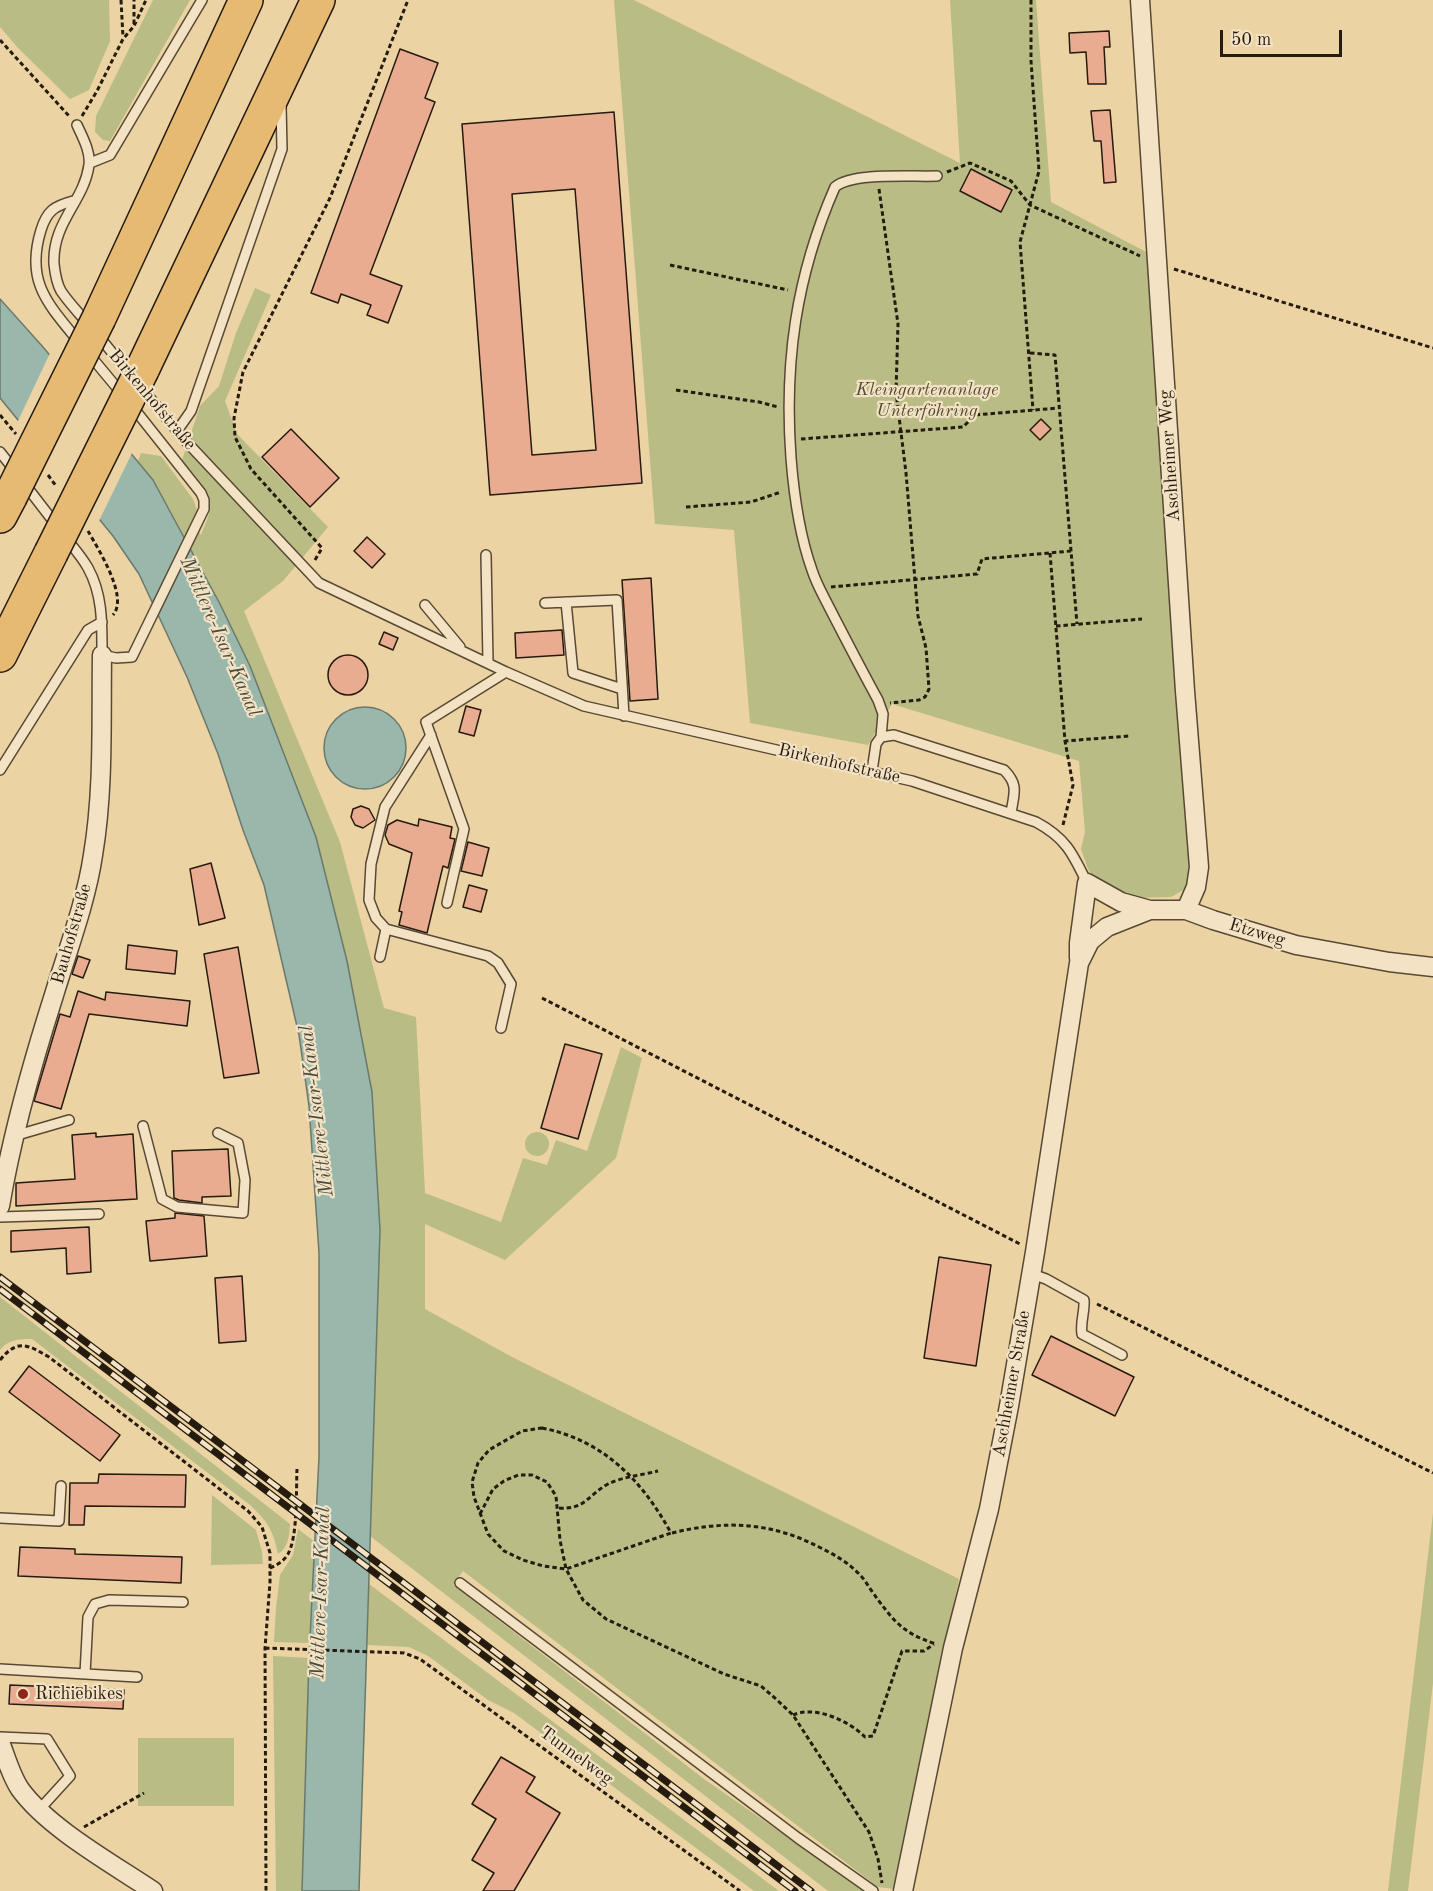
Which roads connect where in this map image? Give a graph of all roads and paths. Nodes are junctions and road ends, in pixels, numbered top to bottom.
1 (121, 0) edge
2 (134, 0) edge
3 (146, 0) edge
4 (202, 0) edge
5 (246, 0) edge
6 (318, 0) edge
7 (408, 0) edge
8 (1032, 0) edge
9 (1140, 0) edge
10 (134, 26) junction
11 (123, 39) junction
12 (0, 40) edge
13 (281, 81) junction
14 (77, 125) junction
15 (90, 163) junction
16 (937, 176) joint
17 (878, 177) junction
18 (74, 201) junction
19 (1030, 205) junction
20 (1157, 264) junction
21 (670, 265) dead end
22 (800, 292) junction
23 (1433, 348) edge
24 (1030, 353) junction
25 (676, 390) dead end
26 (1059, 408) junction
27 (1033, 410) junction
28 (788, 411) junction
29 (0, 415) edge
30 (177, 431) junction
31 (901, 432) junction
32 (18, 438) dead end
33 (790, 440) junction
34 (0, 452) edge
35 (47, 473) dead end
36 (794, 485) junction
37 (60, 492) dead end
38 (5, 506) edge
39 (686, 507) dead end
40 (1071, 551) junction
41 (1050, 553) junction
42 (486, 555) dead end
43 (307, 572) junction
44 (915, 579) junction
45 (820, 588) junction
46 (566, 602) junction
47 (545, 603) dead end
48 (425, 605) dead end
49 (1142, 619) dead end
50 (102, 622) junction
51 (1077, 624) junction
52 (1056, 626) junction
53 (461, 649) junction
54 (0, 655) edge
55 (102, 656) junction
56 (488, 662) junction
57 (506, 672) junction
58 (622, 689) junction
59 (879, 704) junction
60 (624, 716) junction
61 (431, 735) junction
62 (1129, 736) dead end
63 (881, 737) junction
64 (1065, 741) junction
65 (0, 770) edge
66 (872, 771) junction
67 (1011, 813) junction
68 (1059, 839) junction
69 (1087, 883) junction
70 (447, 903) dead end
71 (1150, 910) junction
72 (1186, 910) junction
73 (386, 929) junction
74 (380, 957) dead end
75 (1079, 963) junction
76 (1433, 967) edge
77 (542, 998) dead end
78 (501, 1028) dead end
79 (69, 1120) dead end
80 (143, 1126) dead end
81 (218, 1132) dead end
82 (14, 1136) junction
83 (0, 1206) edge
84 (99, 1214) dead end
85 (0, 1217) edge
86 (1035, 1252) junction
87 (1032, 1274) junction
88 (1084, 1300) junction
89 (1122, 1355) dead end
90 (0, 1360) edge
91 (297, 1469) dead end
92 (658, 1471) dead end
93 (1433, 1473) edge
94 (632, 1478) junction
95 (61, 1486) dead end
96 (558, 1508) junction
97 (480, 1514) junction
98 (0, 1518) edge
99 (671, 1533) junction
100 (270, 1568) junction
101 (566, 1569) junction
102 (460, 1583) dead end
103 (183, 1602) dead end
104 (944, 1646) junction
105 (264, 1648) junction
106 (0, 1669) edge
107 (85, 1674) junction
108 (137, 1677) dead end
109 (793, 1715) junction
110 (0, 1737) edge
111 (0, 1742) edge
112 (144, 1793) dead end
113 (39, 1810) junction
114 (69, 1835) junction
115 (151, 1890) edge
116 (266, 1891) edge
117 (740, 1891) edge
118 (873, 1891) edge
119 (883, 1891) edge
120 (903, 1891) edge

1 - 11 path
2 - 10 path
3 - 10 path
4 - 15 lane
5 - 38 highway, bridge
6 - 13 highway
7 - 43 path
8 - 19 path
9 - 20 street, Aschheimer Weg
10 - 11 path
11 - 14 path
12 - 14 path
13 - 30 lane
13 - 54 highway, bridge
14 - 15 lane
15 - 18 lane, Birkenhofstraße
16 - 17 lane
16 - 19 path
17 - 22 lane
17 - 31 path
18 - 30 lane, Birkenhofstraße
18 - 55 lane
19 - 20 path
19 - 24 path
20 - 23 path
20 - 72 street, Aschheimer Weg
21 - 22 path
22 - 28 lane
24 - 26 path
24 - 27 path
25 - 28 path
26 - 27 path
26 - 40 path
27 - 31 path
28 - 33 lane
29 - 32 path
30 - 43 lane, Birkenhofstraße
31 - 33 path
31 - 44 path
33 - 36 lane
34 - 50 lane
35 - 37 path
36 - 39 path
36 - 45 lane
40 - 41 path
40 - 51 path
41 - 44 path
41 - 52 path
42 - 56 lane
43 - 53 lane, Birkenhofstraße
44 - 45 path
44 - 59 path
45 - 59 lane
46 - 47 lane
46 - 58 lane
46 - 58 lane
48 - 53 lane
49 - 51 path
50 - 55 lane
50 - 65 lane
51 - 52 path
52 - 64 path
53 - 56 lane, Birkenhofstraße
55 - 82 street, Bauhofstraße
56 - 57 lane, Birkenhofstraße
57 - 60 lane, Birkenhofstraße
57 - 61 lane
58 - 60 lane
59 - 63 lane
60 - 66 lane, Birkenhofstraße
61 - 70 lane
61 - 73 lane
62 - 64 path
63 - 66 lane
63 - 67 lane
64 - 68 path
66 - 67 lane, Birkenhofstraße
67 - 68 lane, Birkenhofstraße
68 - 69 lane, Birkenhofstraße
69 - 71 street, Etzweg
69 - 75 street
71 - 72 street, Etzweg
71 - 75 street, Aschheimer Straße
72 - 76 street, Etzweg
73 - 74 lane
73 - 78 lane
75 - 86 street, Aschheimer Straße
77 - 86 path
79 - 82 lane
80 - 81 lane
82 - 83 street, Bauhofstraße
84 - 85 lane
86 - 87 street, Aschheimer Straße
87 - 88 lane
87 - 104 street, Aschheimer Straße
88 - 89 lane
88 - 93 path
90 - 100 path
91 - 100 path
92 - 94 path
94 - 96 path
94 - 97 path
94 - 99 path
95 - 98 lane
96 - 97 path
96 - 101 path
97 - 101 path
99 - 101 path
99 - 104 path
100 - 105 path
101 - 109 path
102 - 118 lane
103 - 107 lane
104 - 109 path
104 - 120 street, Aschheimer Straße
105 - 116 path
105 - 117 path, Tunnelweg
106 - 107 lane
107 - 108 lane
109 - 119 path
110 - 113 lane
111 - 113 street
112 - 114 path
113 - 114 street
114 - 115 street

